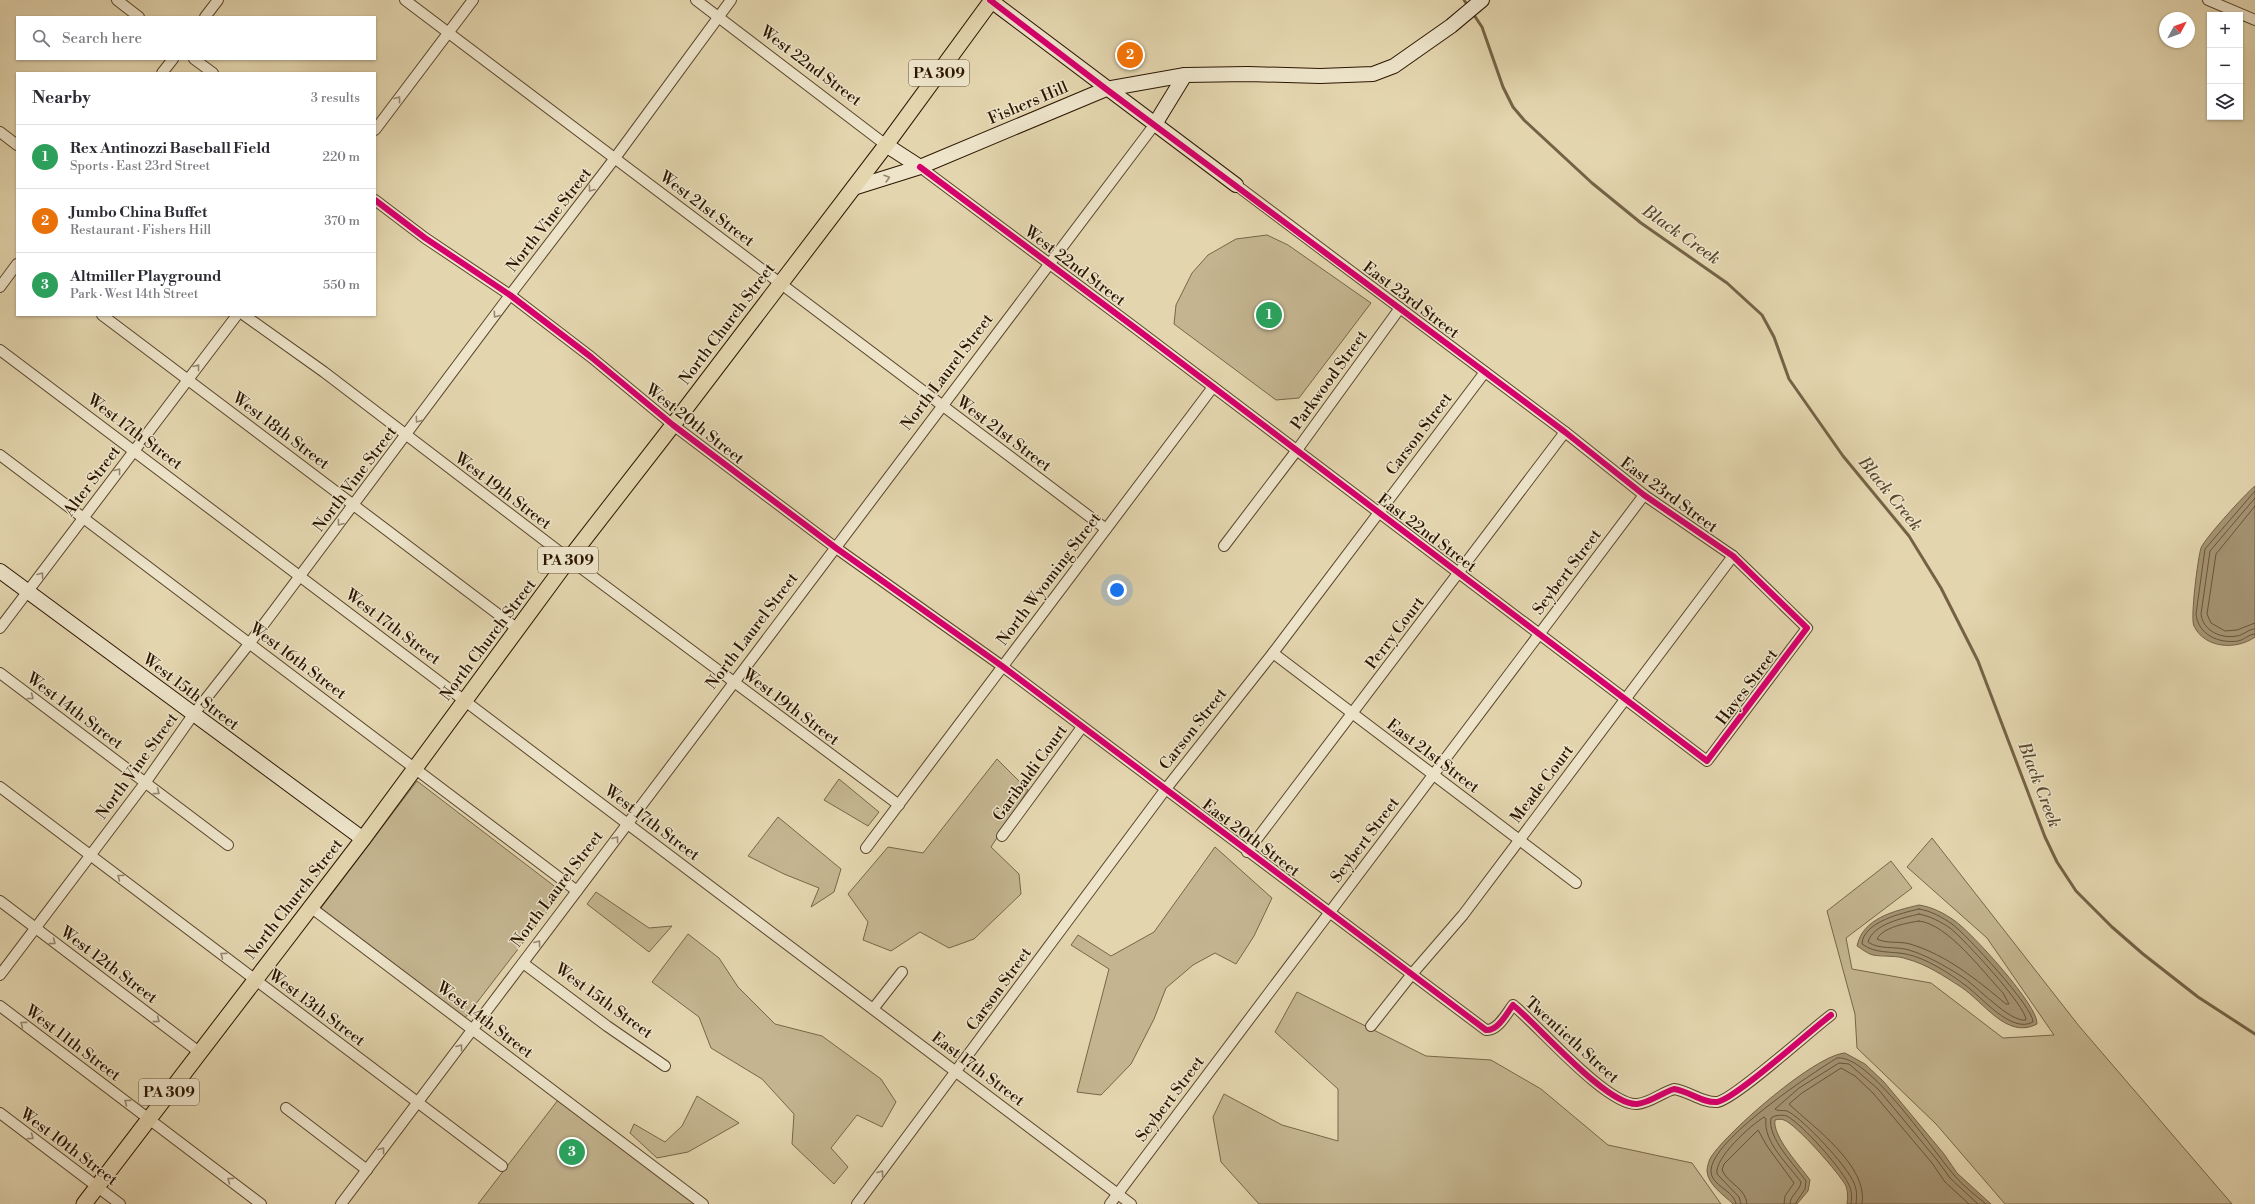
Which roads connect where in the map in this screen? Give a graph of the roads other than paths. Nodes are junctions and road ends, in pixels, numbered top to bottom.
1 (117, 0) edge
2 (218, 0) edge
3 (405, 0) edge
4 (473, 0) edge
5 (696, 0) edge
6 (731, 0) edge
7 (991, 0) edge
8 (1482, 0) edge
9 (2208, 0) edge
10 (138, 16) edge
11 (206, 16) edge
12 (719, 17) junction
13 (2255, 20) edge
14 (449, 32) junction
15 (172, 60) edge
16 (195, 60) edge
17 (163, 72) edge
18 (212, 72) edge
19 (1185, 75) junction
20 (1106, 89) junction
21 (1155, 124) junction
22 (376, 129) edge
23 (0, 132) edge
24 (16, 143) edge
25 (886, 145) junction
26 (615, 158) junction
27 (920, 167) junction
28 (1236, 185) joint
29 (853, 188) junction
30 (376, 201) edge
31 (1050, 263) junction
32 (16, 265) edge
33 (781, 284) junction
34 (0, 287) edge
35 (510, 295) junction
36 (1400, 308) junction
37 (103, 316) edge
38 (236, 316) edge
39 (245, 316) edge
40 (0, 350) edge
41 (1484, 372) junction
42 (187, 379) junction
43 (1213, 387) junction
44 (943, 406) junction
45 (673, 425) junction
46 (1565, 432) junction
47 (406, 436) junction
48 (134, 450) junction
49 (1297, 450) junction
50 (0, 456) edge
51 (1644, 495) junction
52 (354, 505) junction
53 (1379, 512) junction
54 (83, 518) junction
55 (1106, 529) junction
56 (1224, 546) dead end
57 (836, 548) junction
58 (1733, 556) junction
59 (569, 559) junction
60 (0, 571) edge
61 (1459, 573) junction
62 (300, 576) junction
63 (28, 591) junction
64 (0, 628) edge
65 (1807, 628) joint
66 (519, 630) junction
67 (1540, 634) junction
68 (250, 644) junction
69 (1273, 653) junction
70 (1002, 666) junction
71 (0, 673) edge
72 (734, 683) junction
73 (1625, 699) junction
74 (465, 700) junction
75 (1353, 714) junction
76 (193, 715) junction
77 (1082, 727) junction
78 (414, 768) junction
79 (1433, 775) junction
80 (145, 783) junction
81 (0, 787) edge
82 (1165, 790) junction
83 (899, 805) junction
84 (628, 824) junction
85 (1002, 836) dead end
86 (362, 839) junction
87 (1519, 840) junction
88 (228, 845) dead end
89 (866, 848) dead end
90 (1247, 852) junction
91 (90, 855) junction
92 (1576, 883) dead end
93 (577, 891) junction
94 (0, 901) edge
95 (310, 906) junction
96 (1329, 913) junction
97 (35, 928) junction
98 (806, 958) joint
99 (523, 963) junction
100 (902, 972) dead end
101 (1412, 974) junction
102 (0, 975) edge
103 (254, 979) junction
104 (0, 1006) edge
105 (873, 1009) junction
106 (1830, 1015) dead end
107 (1371, 1026) dead end
108 (473, 1030) junction
109 (1486, 1030) joint
110 (199, 1052) junction
111 (666, 1066) dead end
112 (957, 1072) junction
113 (418, 1103) junction
114 (286, 1108) dead end
115 (0, 1113) edge
116 (149, 1119) junction
117 (502, 1166) dead end
118 (367, 1170) junction
119 (97, 1187) junction
120 (1118, 1194) junction
121 (84, 1204) edge
122 (120, 1204) edge
123 (261, 1204) edge
124 (341, 1204) edge
125 (703, 1204) edge
126 (857, 1204) edge
127 (1110, 1204) edge
128 (1131, 1204) edge

1 - 10 street
2 - 11 street
3 - 14 street, West 21st Street
4 - 14 street
5 - 12 street, West 22nd Street
6 - 12 street, North Vine Street
7 - 20 main road, East 23rd Street
7 - 25 main road, North Church Street / PA 309
8 - 19 main road, Fishers Hill
9 - 13 street
12 - 25 street, West 22nd Street
12 - 26 street, North Vine Street
22 -> 14 street
14 - 26 street, West 21st Street
15 - 17 street
16 - 18 street
19 - 20 main road, Fishers Hill
19 - 21 main road, North Laurel Street
20 - 21 main road, East 23rd Street
20 - 27 main road, Fishers Hill
21 - 28 main road, East 23rd Street
21 - 31 street, North Laurel Street
23 - 24 street
25 - 27 main road, West 22nd Street
25 - 29 main road, North Church Street / PA 309
26 - 33 street, West 21st Street
26 -> 35 street, North Vine Street
29 -> 27 main road, Fishers Hill
27 - 31 street, West 22nd Street
28 - 36 street, East 23rd Street
29 - 33 main road, North Church Street / PA 309
30 - 35 street, West 20th Street
31 - 43 street, West 22nd Street
31 - 44 street, North Laurel Street
32 - 34 street
33 - 44 street, West 21st Street
33 - 45 main road, North Church Street / PA 309
35 - 45 street, West 20th Street
35 -> 47 street, North Vine Street
36 - 41 street, East 23rd Street
36 - 49 street, Parkwood Street
37 - 42 street, West 18th Street
42 -> 38 street, Alter Street
39 - 47 street, West 19th Street
40 - 48 street, West 17th Street
41 - 46 street, East 23rd Street
41 - 53 street, Carson Street
42 - 48 street, Alter Street
42 - 52 street, West 18th Street
43 - 49 street, East 22nd Street
43 - 55 street, North Wyoming Street
44 - 55 street, West 21st Street
44 - 57 street, North Laurel Street
45 - 57 street, West 20th Street
45 - 59 main road, North Church Street / PA 309
46 - 51 street, East 23rd Street
46 - 61 street, Perry Court
47 - 52 street, North Vine Street
47 - 59 street, West 19th Street
54 -> 48 street, Alter Street
48 - 62 street, West 17th Street
49 - 53 street, East 22nd Street
49 - 56 street, Parkwood Street
50 - 54 street, West 16th Street
51 - 58 street, East 23rd Street
51 - 67 street, Seybert Street
52 -> 62 street, North Vine Street
52 - 66 street, West 18th Street
53 - 61 street, East 22nd Street
53 - 69 street, Carson Street
63 -> 54 street, Alter Street
54 - 68 street, West 16th Street
55 - 70 street, North Wyoming Street
57 - 70 street, West 20th Street
57 - 72 street, North Laurel Street
58 - 65 street, East 23rd Street
58 - 73 street, Meade Court
59 - 66 main road, North Church Street / PA 309
59 - 72 street, West 19th Street
60 - 63 main road, West 15th Street
61 - 67 street, East 22nd Street
61 - 75 street, Perry Court
62 - 68 street, North Vine Street
62 - 74 street, West 17th Street
63 - 64 street, Alter Street
63 - 76 main road, West 15th Street
65 - 73 street, Hayes Street
66 - 74 main road, North Church Street / PA 309
67 - 73 street, East 22nd Street
67 - 79 street, Seybert Street
68 - 76 street, North Vine Street
68 - 78 street, West 16th Street
69 - 75 street, East 21st Street
69 - 82 street, Carson Street
70 - 77 street, East 20th Street
70 - 83 street, North Wyoming Street
71 -> 80 street, West 14th Street
72 - 83 street, West 19th Street
72 - 84 street, North Laurel Street
73 - 87 street, Meade Court
74 - 78 main road, North Church Street / PA 309
74 - 84 street, West 17th Street
75 - 79 street, East 21st Street
75 - 90 street, Perry Court
76 - 80 street, North Vine Street
76 - 86 main road, West 15th Street
77 - 82 street, East 20th Street
77 - 85 street, Garibaldi Court
78 - 86 main road, North Church Street / PA 309
78 - 93 street, West 16th Street
79 - 87 street, East 21st Street
79 - 96 street, Seybert Street
80 -> 88 street, West 14th Street
80 - 91 street, North Vine Street
81 - 91 street, West 13th Street
82 - 90 street, East 20th Street
82 - 112 street, Carson Street
83 - 89 street, North Wyoming Street
93 -> 84 street, North Laurel Street
84 - 98 street, West 17th Street
86 - 95 main road, North Church Street / PA 309
87 - 92 street, East 21st Street
87 - 101 street, Meade Court
90 - 96 street, East 20th Street
91 - 97 street, North Vine Street
103 -> 91 street, West 13th Street
99 -> 93 street, North Laurel Street
94 - 97 street, West 12th Street
95 - 103 main road, North Church Street / PA 309
95 - 108 street, West 14th Street
96 - 101 street, East 20th Street
96 - 120 street, Seybert Street
97 - 102 street, North Vine Street
97 -> 110 street, West 12th Street
98 - 105 street, East 17th Street
99 - 108 street, North Laurel Street
99 - 111 street, West 15th Street
100 - 105 street
101 - 107 street, Meade Court
101 - 109 street, East 20th Street
103 - 110 main road, North Church Street / PA 309
103 - 113 street, West 13th Street
116 -> 104 street, West 11th Street
105 - 112 street, East 17th Street
106 - 109 street, Twentieth Street
113 -> 108 street, North Laurel Street
108 - 125 street, West 14th Street
110 - 116 main road, North Church Street / PA 309
112 - 120 street, East 17th Street
126 -> 112 street, Carson Street
113 - 117 street, West 13th Street
118 -> 113 street, North Laurel Street
114 - 118 street
115 -> 119 street, West 10th Street
116 - 119 main road, North Church Street / PA 309
123 -> 116 street, West 11th Street
118 - 124 street, North Laurel Street
119 - 121 main road, North Church Street / PA 309
119 - 122 street, West 10th Street
120 - 127 street, Seybert Street
120 - 128 street, East 17th Street

